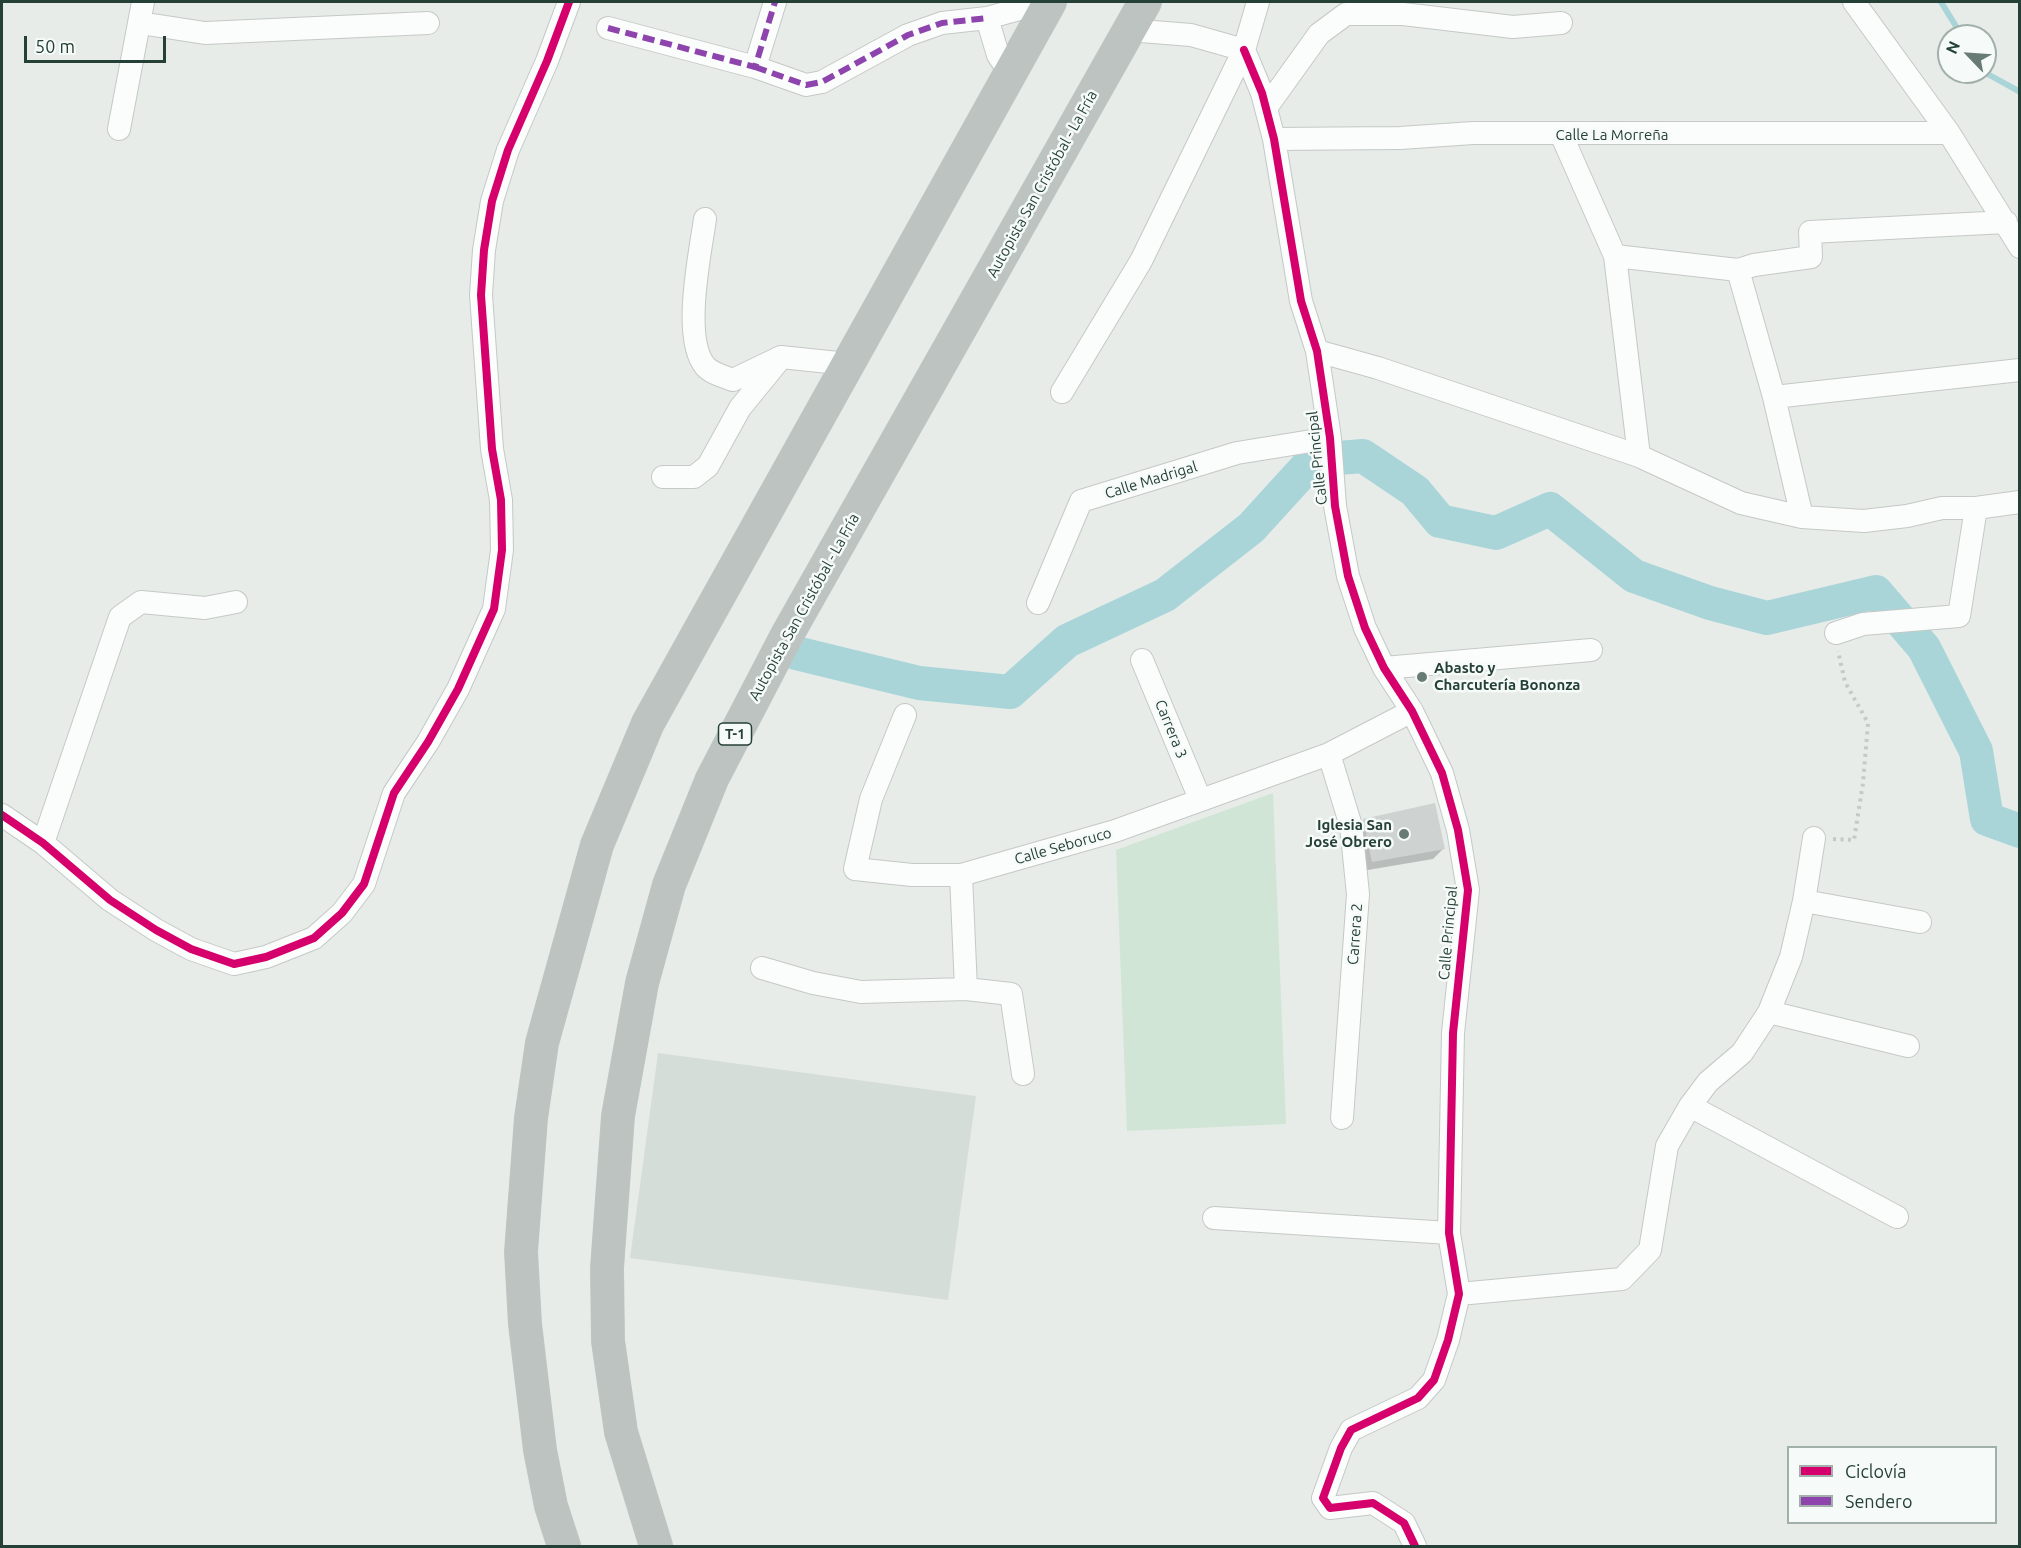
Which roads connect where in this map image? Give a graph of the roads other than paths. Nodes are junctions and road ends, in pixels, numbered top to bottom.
1 (569, 2) edge
2 (776, 2) edge
3 (1045, 2) edge
4 (1050, 2) edge
5 (1145, 2) edge
6 (1258, 2) edge
7 (1854, 2) edge
8 (142, 12) edge
9 (987, 18) junction
10 (428, 23) dead end
11 (1561, 23) dead end
12 (608, 28) dead end
13 (1128, 30) junction
14 (1244, 50) junction
15 (755, 66) junction
16 (1010, 73) junction
17 (1266, 108) junction
18 (119, 129) dead end
19 (1561, 134) junction
20 (1949, 134) junction
21 (1274, 139) junction
22 (705, 219) dead end
23 (2006, 222) junction
24 (2019, 247) edge
25 (1615, 256) junction
26 (1738, 270) junction
27 (1317, 351) junction
28 (781, 357) junction
29 (848, 364) junction
30 (2019, 370) edge
31 (1062, 392) dead end
32 (1774, 397) junction
33 (1330, 438) junction
34 (1639, 456) junction
35 (663, 477) dead end
36 (2019, 502) edge
37 (1976, 508) junction
38 (1802, 517) junction
39 (236, 602) dead end
40 (1038, 603) dead end
41 (1836, 633) road end
42 (1591, 650) dead end
43 (1142, 660) dead end
44 (1384, 668) junction
45 (1412, 711) junction
46 (905, 716) dead end
47 (1329, 754) junction
48 (1200, 799) junction
49 (2, 815) edge
50 (1814, 838) road end
51 (43, 843) junction
52 (961, 875) junction
53 (1804, 901) junction
54 (1920, 922) dead end
55 (762, 968) dead end
56 (966, 989) junction
57 (1769, 1012) junction
58 (1908, 1046) dead end
59 (1023, 1074) dead end
60 (1690, 1106) junction
61 (1342, 1119) dead end
62 (1897, 1217) dead end
63 (1214, 1218) dead end
64 (1449, 1233) junction
65 (1458, 1294) junction
66 (564, 1546) edge
67 (656, 1546) edge
68 (1415, 1546) edge

1 - 51 street
2 - 15 street
3 - 9 street
4 - 16 highway
5 - 13 highway, Autopista San Cristóbal - La Fría / T-1
6 - 14 street
7 - 20 street
8 - 10 street
8 - 18 street
9 - 15 street
9 - 16 street
11 - 17 street
12 - 15 street
13 - 14 street
13 - 67 highway, Autopista San Cristóbal - La Fría / T-1
14 - 17 street, Calle Principal
14 - 31 street
16 - 29 highway
17 - 21 street, Calle Principal
19 - 20 street, Calle La Morreña
19 - 21 street, Calle La Morreña
19 - 25 street
20 - 23 street
21 - 27 street, Calle Principal
22 - 28 street
23 - 24 street
23 - 26 street
25 - 26 street
25 - 34 street
26 - 32 street
27 - 33 street, Calle Principal
27 - 34 street
28 - 29 street
28 - 35 street
29 - 66 highway
30 - 32 street
32 - 38 street
33 - 40 street, Calle Madrigal
33 - 44 street, Calle Principal
34 - 38 street
36 - 37 street
37 - 38 street
37 - 41 street
39 - 51 street
42 - 44 street
43 - 48 street, Carrera 3
44 - 45 street, Calle Principal
45 - 47 street, Calle Seboruco
45 - 64 street, Calle Principal
46 - 52 street, Calle Seboruco
47 - 48 street, Calle Seboruco
47 - 61 street, Carrera 2
48 - 52 street, Calle Seboruco
49 - 51 street
50 - 53 street
52 - 56 street
53 - 54 street
53 - 57 street
55 - 56 street
56 - 59 street
57 - 58 street
57 - 60 street
60 - 62 street
60 - 65 street
63 - 64 street
64 - 65 street, Calle Principal
65 - 68 street, Calle Principal

